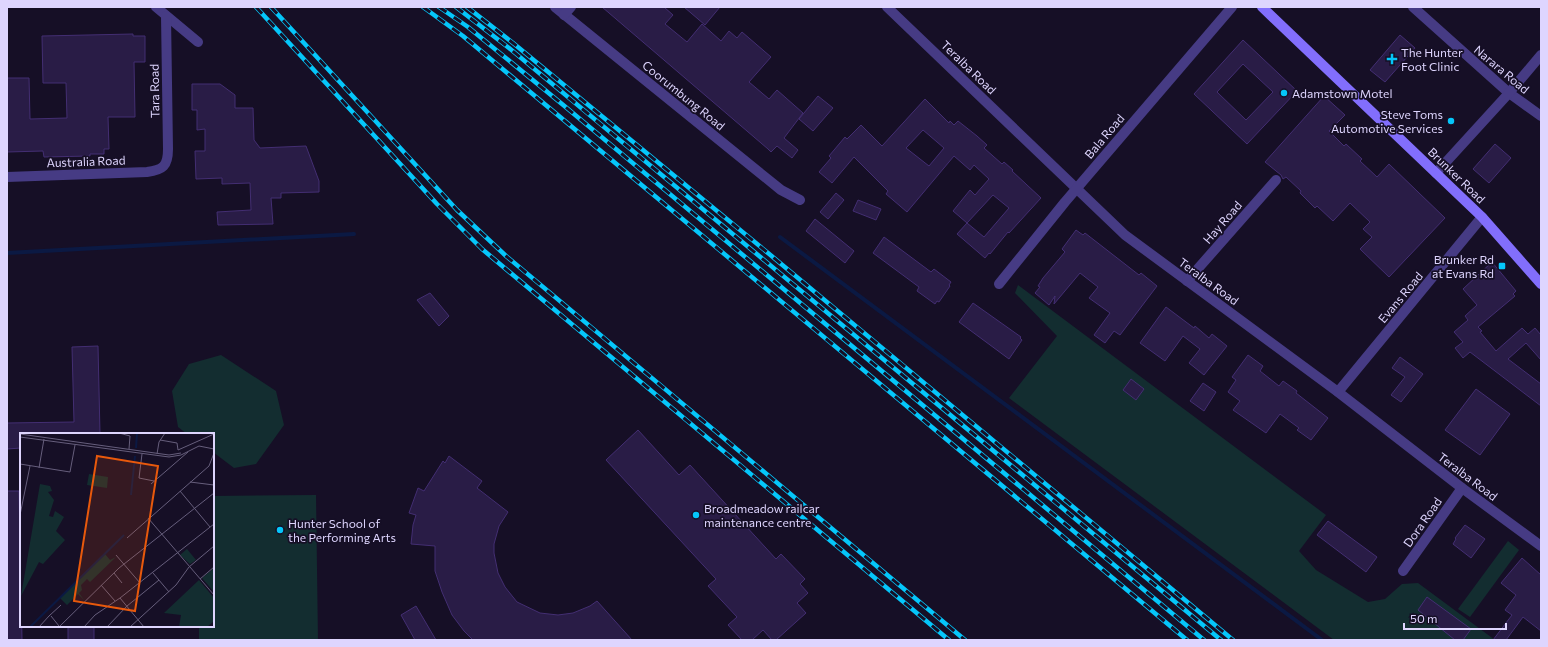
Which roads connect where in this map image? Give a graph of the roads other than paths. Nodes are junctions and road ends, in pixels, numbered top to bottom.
1 (156, 7) edge
2 (555, 7) edge
3 (887, 7) edge
4 (1232, 7) edge
5 (1262, 7) edge
6 (1412, 7) edge
7 (567, 11) edge
8 (166, 16) junction
9 (198, 42) dead end
10 (1541, 55) edge
11 (1509, 93) junction
12 (1541, 116) edge
13 (164, 165) joint
14 (1436, 173) junction
15 (7, 177) edge
16 (1276, 180) dead end
17 (1077, 188) junction
18 (800, 200) dead end
19 (1482, 217) junction
20 (1187, 281) junction
21 (999, 284) dead end
22 (1541, 284) edge
23 (1338, 392) junction
24 (1462, 488) junction
25 (1541, 546) edge
26 (1403, 571) dead end

1 - 8 street
2 - 7 street, Coorumbung Road
3 - 17 street, Teralba Road
4 - 17 street, Bala Road
5 - 14 main road, Brunker Road
6 - 11 street, Narara Road
7 - 18 street, Coorumbung Road
8 - 9 street
8 - 13 street, Tara Road
10 - 11 street
11 - 12 street, Narara Road
11 - 14 street
13 - 15 street, Australia Road
14 - 19 main road, Brunker Road
16 - 20 street, Hay Road
17 - 20 street, Teralba Road
17 - 21 street, Bala Road
19 - 22 main road, Brunker Road
19 - 23 street, Evans Road
20 - 23 street, Teralba Road
23 - 24 street, Teralba Road
24 - 25 street, Teralba Road
24 - 26 street, Dora Road

